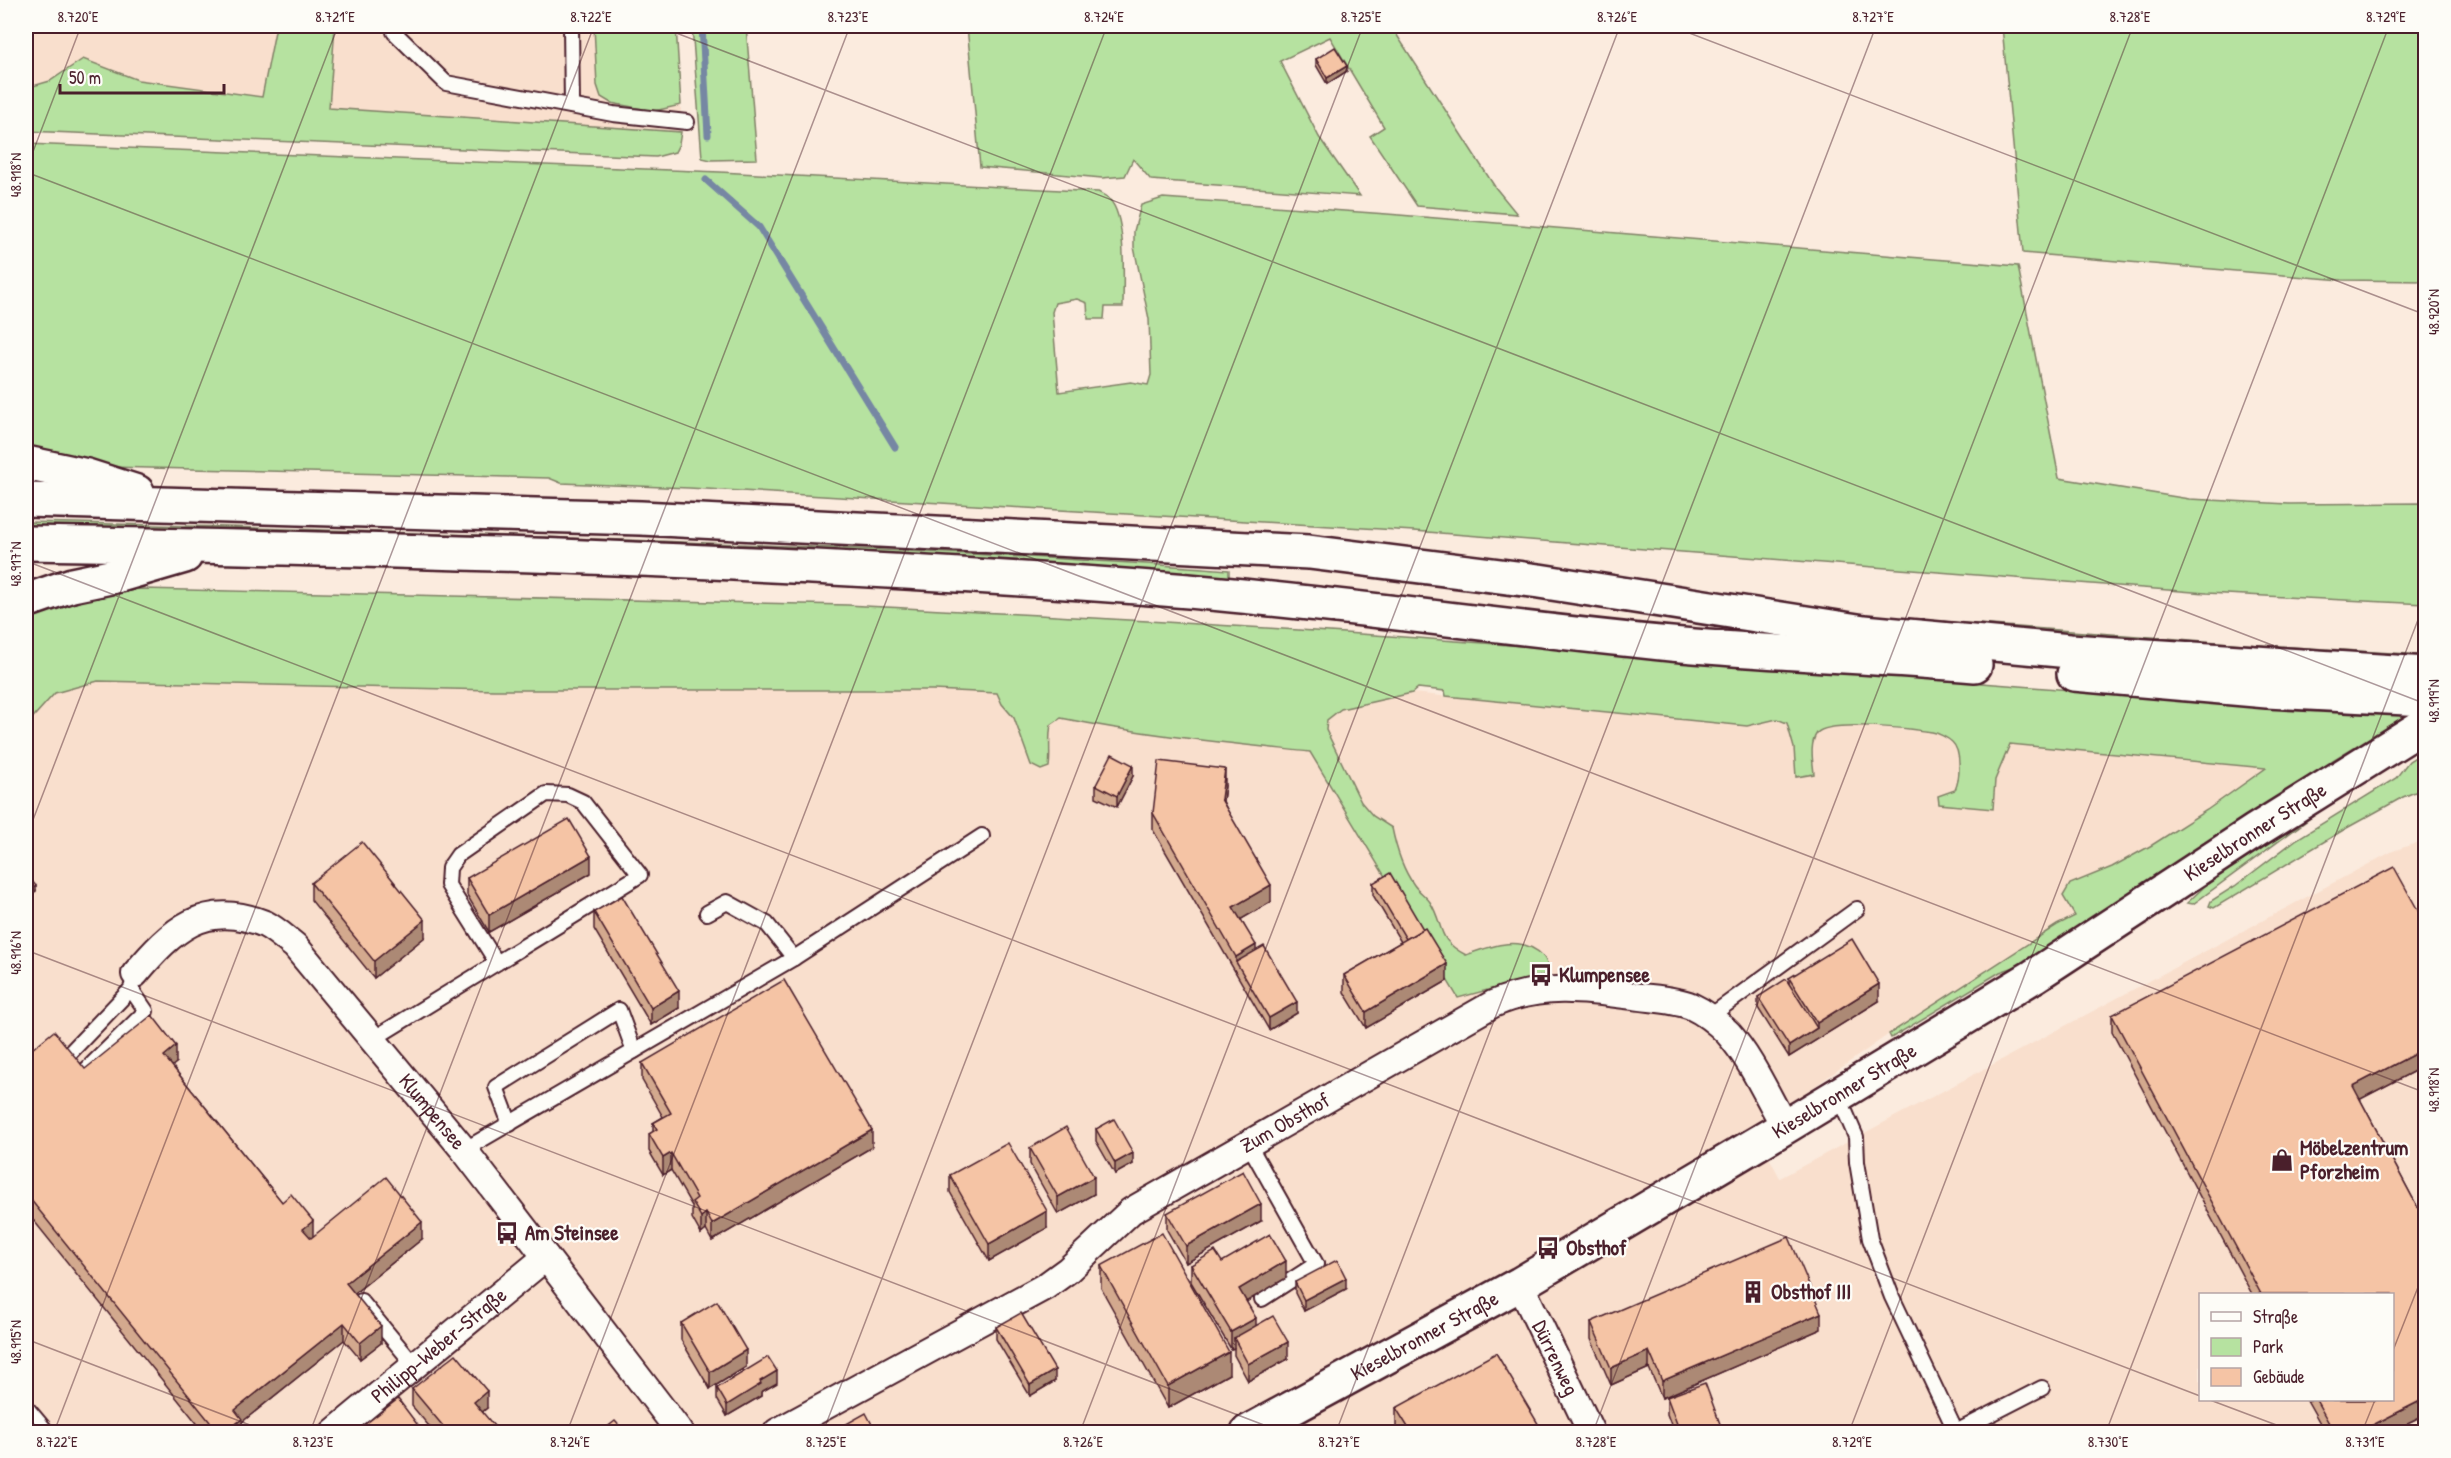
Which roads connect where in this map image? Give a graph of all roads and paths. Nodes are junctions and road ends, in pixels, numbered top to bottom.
1 (394, 26) edge
2 (571, 26) edge
3 (572, 106) junction
4 (687, 122) dead end
5 (26, 463) edge
6 (26, 500) edge
7 (170, 503) junction
8 (26, 543) edge
9 (219, 547) junction
10 (26, 601) edge
11 (2426, 674) edge
12 (2426, 699) edge
13 (2419, 728) edge
14 (982, 836) dead end
15 (1857, 909) dead end
16 (707, 913) dead end
17 (794, 958) junction
18 (497, 963) junction
19 (133, 982) junction
20 (1708, 1017) junction
21 (372, 1040) junction
22 (634, 1051) junction
23 (67, 1056) edge
24 (82, 1074) edge
25 (1837, 1095) junction
26 (510, 1124) junction
27 (1785, 1127) junction
28 (1248, 1143) junction
29 (464, 1150) junction
30 (546, 1257) junction
31 (1520, 1284) junction
32 (1262, 1299) dead end
33 (361, 1301) edge
34 (415, 1366) junction
35 (2042, 1388) dead end
36 (26, 1407) edge
37 (46, 1432) edge
38 (334, 1432) edge
39 (680, 1432) edge
40 (777, 1432) edge
41 (1248, 1432) edge
42 (1591, 1432) edge
43 (1956, 1432) edge

1 - 3 lane
2 - 3 lane
3 - 4 lane
5 - 7 main road
6 - 7 main road
7 - 11 main road
8 - 9 main road
9 - 10 main road
9 - 12 main road
13 - 25 main road, Kieselbronner Straße
14 - 17 lane
15 - 20 lane
16 - 17 lane
17 - 22 lane
18 - 18 lane
18 - 21 lane
19 - 21 street, Klumpensee
19 - 23 lane
19 - 24 lane
20 - 27 street, Zum Obsthof
20 - 28 street, Zum Obsthof
21 - 29 street, Klumpensee
22 - 26 lane
22 - 26 lane
25 - 27 main road, Kieselbronner Straße
25 - 43 lane
26 - 29 lane
27 - 31 main road, Kieselbronner Straße
28 - 32 lane
28 - 40 street, Zum Obsthof
29 - 30 street, Klumpensee
30 - 34 street, Philipp-Weber-Straße
30 - 39 street, Klumpensee
31 - 41 main road, Kieselbronner Straße
31 - 42 street, Dürrenweg
33 - 34 lane
34 - 38 street, Philipp-Weber-Straße
35 - 43 lane
36 - 37 lane

